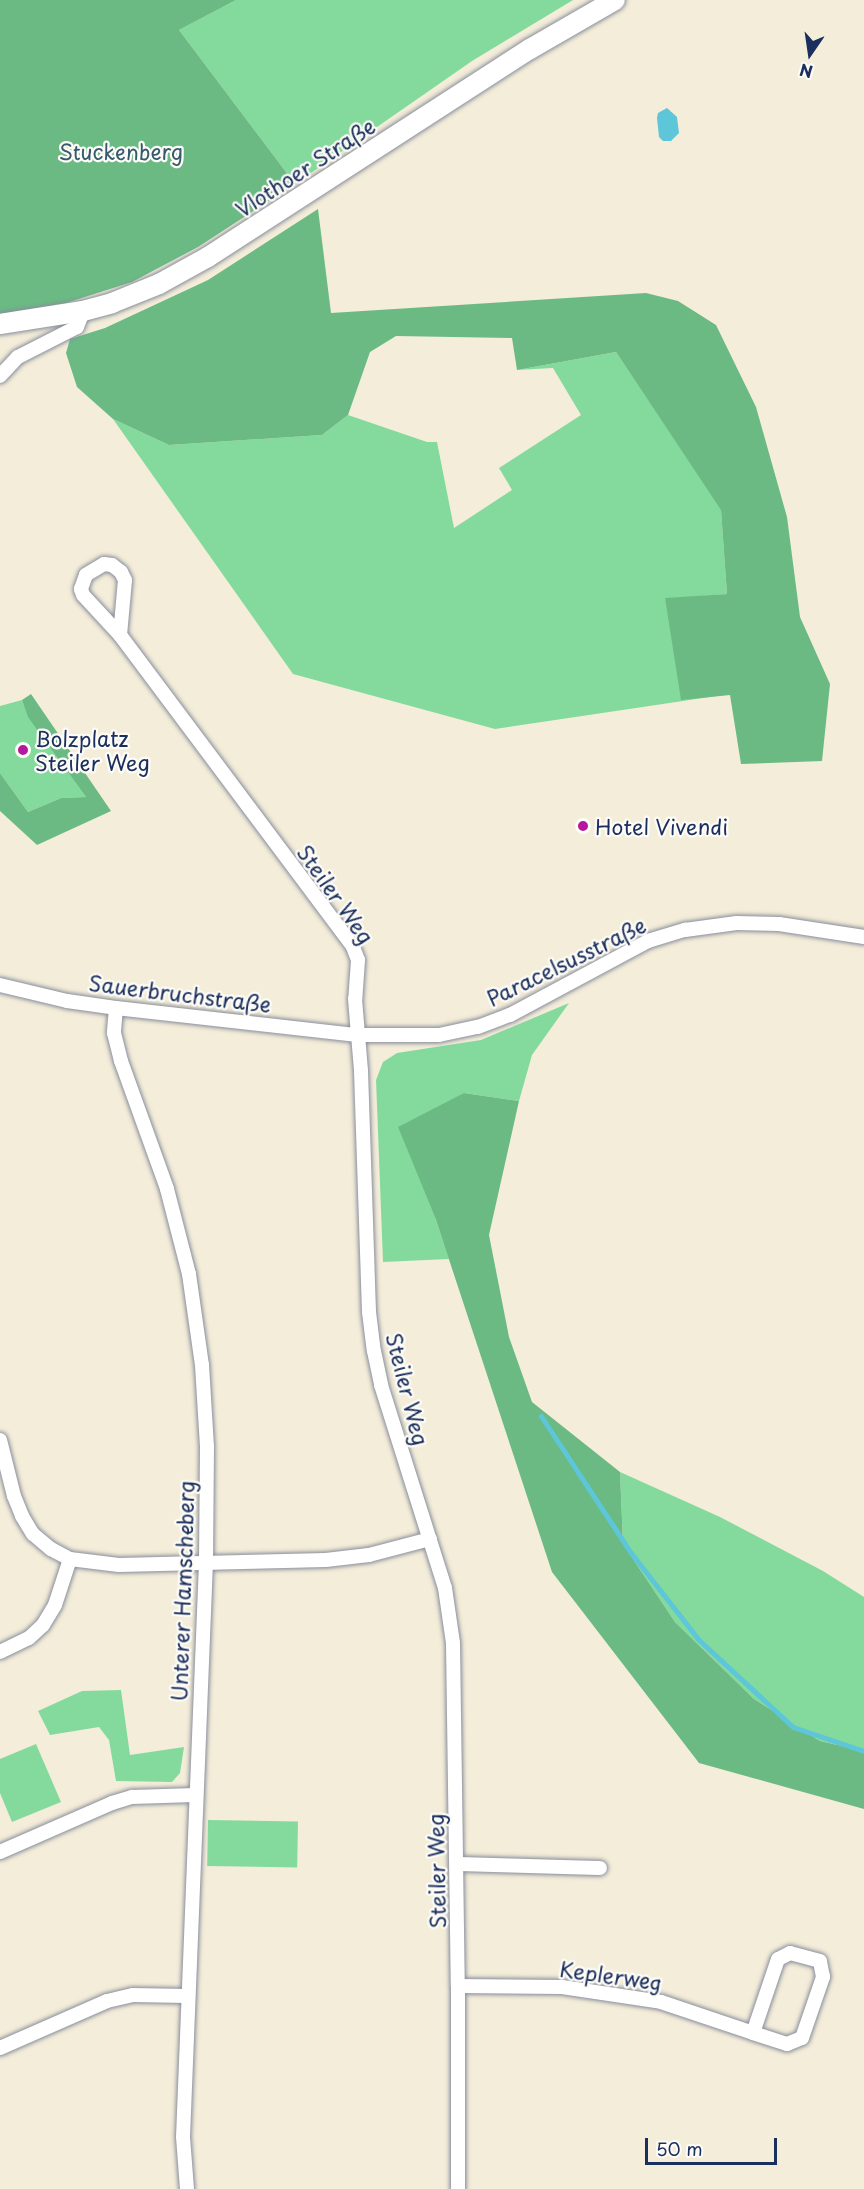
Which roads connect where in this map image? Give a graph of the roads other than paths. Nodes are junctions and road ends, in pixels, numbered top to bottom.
1 (615, 0) edge
2 (83, 311) junction
3 (0, 324) edge
4 (0, 376) edge
5 (120, 635) junction
6 (864, 937) edge
7 (0, 985) edge
8 (116, 1008) junction
9 (357, 1035) junction
10 (0, 1440) edge
11 (2, 1459) edge
12 (430, 1539) junction
13 (70, 1559) junction
14 (206, 1562) junction
15 (0, 1652) edge
16 (195, 1795) junction
17 (0, 1852) edge
18 (457, 1864) junction
19 (600, 1868) dead end
20 (458, 1986) junction
21 (187, 1996) junction
22 (753, 2033) junction
23 (0, 2048) edge
24 (187, 2189) edge
25 (458, 2189) edge

1 - 2 main road, Vlothoer Straße
2 - 3 main road, Vlothoer Straße
2 - 4 street
5 - 5 street, Steiler Weg
5 - 9 street, Steiler Weg
6 - 9 street, Paracelsusstraße
7 - 8 street, Sauerbruchstraße
8 - 9 street, Sauerbruchstraße
8 - 14 street, Unterer Hamscheberg
9 - 12 street, Steiler Weg
10 - 11 street
11 - 13 street
12 - 14 street
12 - 18 street, Steiler Weg
13 - 14 street
13 - 15 street
14 - 16 street, Unterer Hamscheberg
16 - 17 street
16 - 21 street, Unterer Hamscheberg
18 - 19 street
18 - 20 street, Steiler Weg
20 - 22 street, Keplerweg
20 - 25 street, Steiler Weg
21 - 23 street
21 - 24 street, Unterer Hamscheberg
22 - 22 street, Keplerweg

